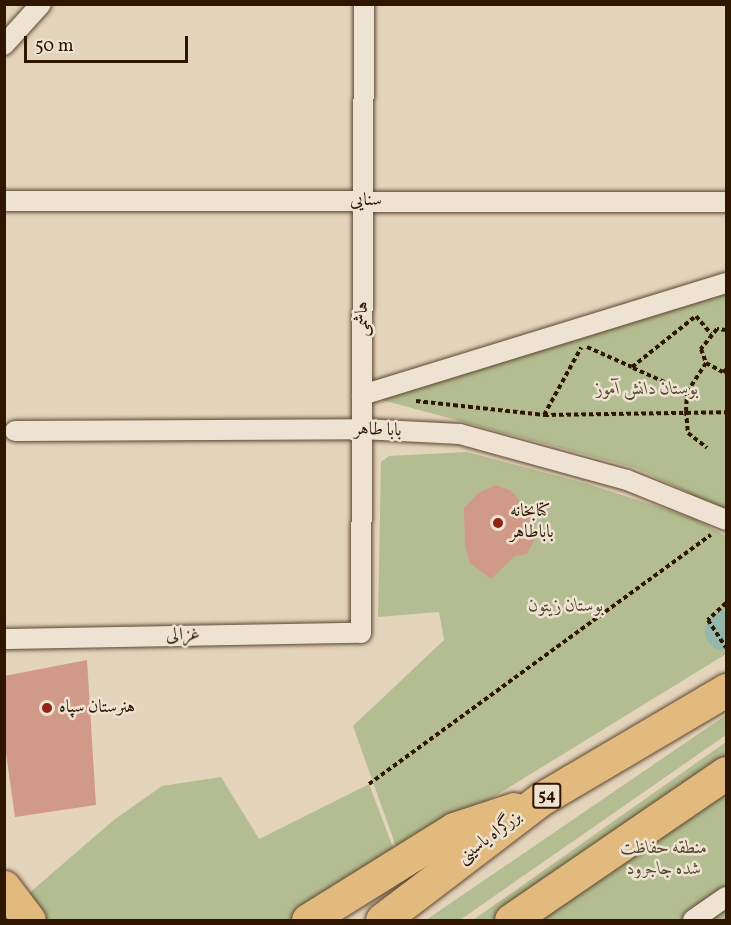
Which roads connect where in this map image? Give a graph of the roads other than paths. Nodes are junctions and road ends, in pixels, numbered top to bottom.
1 (41, 4) edge
2 (364, 4) edge
3 (4, 45) edge
4 (4, 201) edge
5 (363, 201) junction
6 (726, 202) edge
7 (726, 283) edge
8 (362, 395) junction
9 (362, 429) junction
10 (15, 430) dead end
11 (722, 526) edge
12 (362, 633) joint
13 (4, 639) edge
14 (726, 690) edge
15 (726, 773) edge
16 (541, 799) junction
17 (4, 887) edge
18 (726, 897) edge
19 (29, 921) edge
20 (308, 921) edge
21 (382, 921) edge
22 (511, 921) edge
23 (693, 921) edge

1 - 3 street
2 - 5 street, هاشمی
4 - 5 street, سنایی
5 - 6 street, سنایی
5 - 8 street, هاشمی
7 - 8 street
8 - 9 street, هاشمی
9 - 10 street, بابا طاهر
9 - 11 street, بابا طاهر
9 - 12 street, هاشمی
12 - 13 street, غزالی
14 - 16 highway, بزرگراه یاسینی / 54
15 - 22 highway
16 - 20 highway
16 - 21 highway, بزرگراه یاسینی / 54
17 - 19 highway
18 - 23 street

